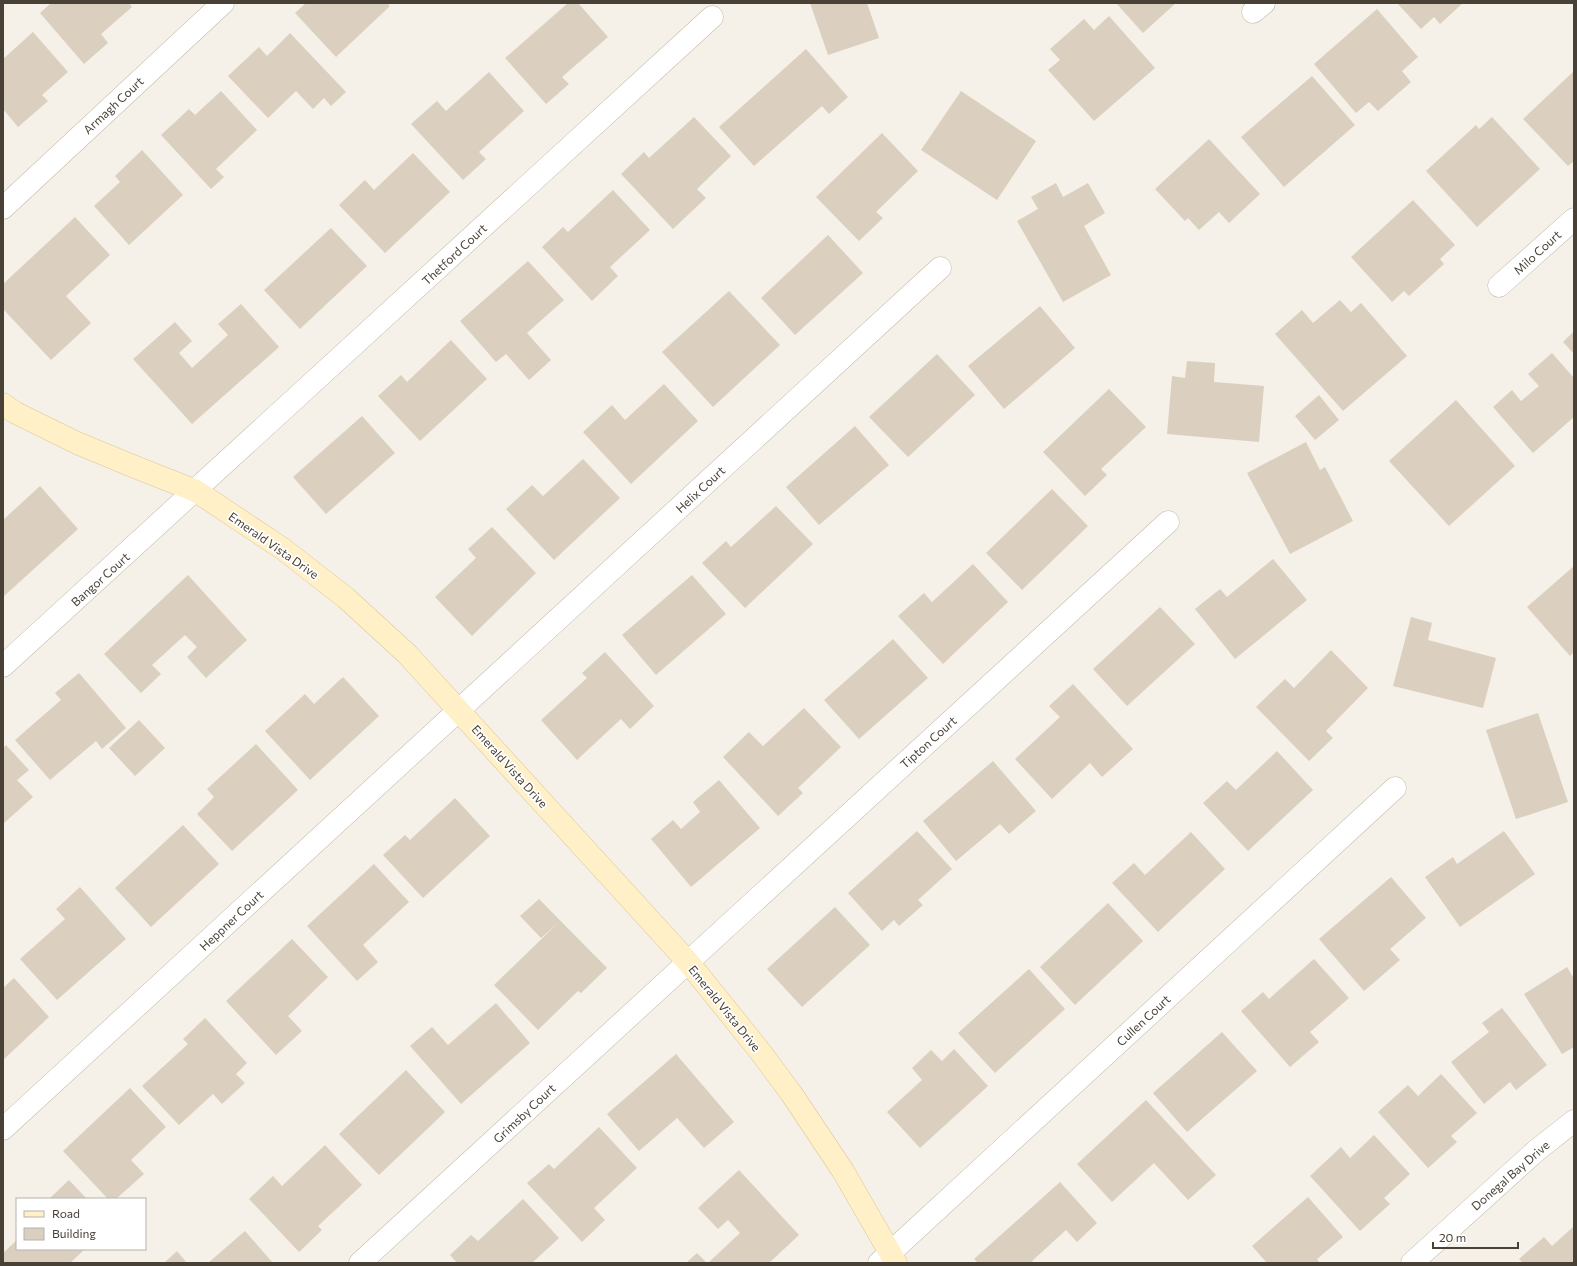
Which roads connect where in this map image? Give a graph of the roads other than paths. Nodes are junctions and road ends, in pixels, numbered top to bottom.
1 (223, 3) edge
2 (712, 17) dead end
3 (3, 208) edge
4 (1574, 218) edge
5 (940, 268) dead end
6 (1499, 286) dead end
7 (3, 404) edge
8 (196, 491) junction
9 (1168, 522) dead end
10 (3, 666) edge
11 (459, 710) junction
12 (1395, 788) dead end
13 (688, 962) junction
14 (1574, 1121) edge
15 (3, 1129) edge
16 (888, 1259) edge
17 (360, 1263) edge
18 (1412, 1263) edge

1 - 3 street, Armagh Court
2 - 8 street, Thetford Court
4 - 6 street, Milo Court
5 - 11 street, Helix Court
7 - 8 street, Emerald Vista Drive
8 - 10 street, Bangor Court
8 - 11 street, Emerald Vista Drive
9 - 13 street, Tipton Court
11 - 13 street, Emerald Vista Drive
11 - 15 street, Heppner Court
12 - 16 street, Cullen Court
13 - 16 street, Emerald Vista Drive
13 - 17 street, Grimsby Court
14 - 18 street, Donegal Bay Drive

